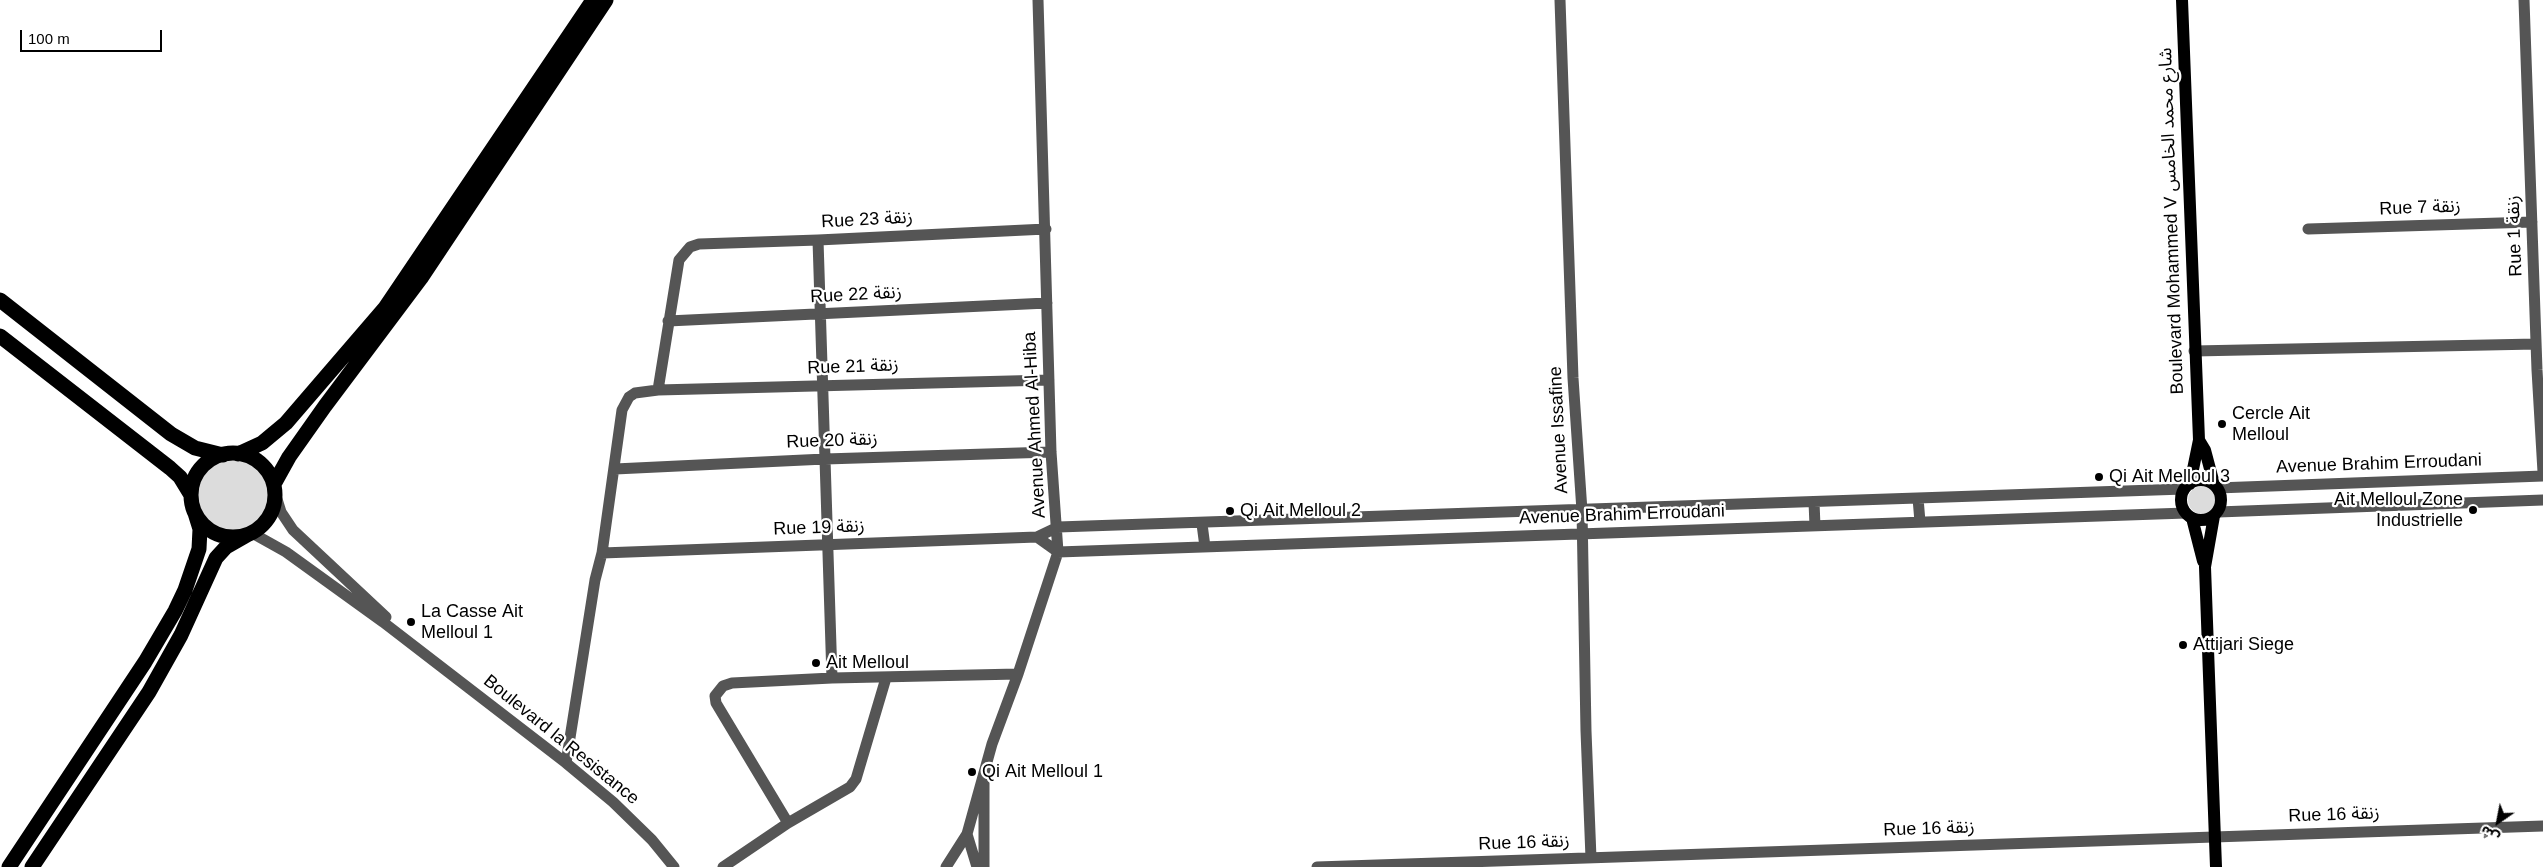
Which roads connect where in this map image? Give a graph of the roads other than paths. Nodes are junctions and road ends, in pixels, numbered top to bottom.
1 (593, 0) edge
2 (606, 0) edge
3 (1038, 0) edge
4 (1560, 0) edge
5 (2182, 0) edge
6 (2524, 0) edge
7 (2536, 221) edge
8 (2308, 228) dead end
9 (1046, 229) junction
10 (818, 240) junction
11 (2539, 291) edge
12 (0, 300) edge
13 (1047, 303) junction
14 (821, 314) junction
15 (668, 321) junction
16 (0, 336) edge
17 (2536, 344) junction
18 (2194, 351) junction
19 (2540, 370) edge
20 (1049, 380) junction
21 (823, 386) junction
22 (658, 390) junction
23 (2199, 440) junction
24 (1052, 452) junction
25 (230, 454) junction
26 (825, 459) junction
27 (614, 469) junction
28 (2543, 472) edge
29 (2543, 476) edge
30 (2187, 486) junction
31 (2215, 486) junction
32 (275, 489) junction
33 (191, 495) junction
34 (1918, 498) junction
35 (2543, 500) edge
36 (1814, 502) junction
37 (1582, 510) junction
38 (195, 513) junction
39 (2216, 514) junction
40 (2189, 515) junction
41 (1920, 522) junction
42 (1202, 524) junction
43 (1815, 526) junction
44 (1058, 527) junction
45 (249, 534) junction
46 (1581, 534) junction
47 (1037, 537) junction
48 (828, 545) junction
49 (1204, 548) junction
50 (1058, 552) junction
51 (602, 553) junction
52 (2205, 567) junction
53 (418, 648) junction
54 (1018, 674) junction
55 (832, 678) junction
56 (886, 678) junction
57 (566, 763) junction
58 (984, 776) junction
59 (788, 823) junction
60 (2543, 826) edge
61 (967, 834) junction
62 (2215, 836) junction
63 (1591, 858) junction
64 (977, 866) edge
65 (9, 867) edge
66 (32, 867) edge
67 (674, 867) edge
68 (723, 867) edge
69 (946, 867) edge
70 (1316, 867) edge
71 (2216, 867) edge

1 - 25 highway
2 - 32 highway
3 - 9 street, Avenue Ahmed Al-Hiba
4 - 37 street, Avenue Issafine
5 - 18 main road, Boulevard Mohammed V شارع محمد الخامس
6 - 7 street, Rue 1 زنقة
7 - 8 street, Rue 7 زنقة
7 - 11 street, Rue 1 زنقة
9 - 10 street, Rue 23 زنقة
9 - 13 street, Avenue Ahmed Al-Hiba
10 - 14 street
10 - 15 street, Rue 23 زنقة
11 - 17 street, Rue 1 زنقة
12 - 25 highway
13 - 14 street, Rue 22 زنقة
13 - 20 street, Avenue Ahmed Al-Hiba
14 - 15 street, Rue 22 زنقة
14 - 21 street
15 - 22 street
16 - 33 highway
17 - 18 street
17 - 19 street, Rue 1 زنقة
18 - 23 main road, Boulevard Mohammed V شارع محمد الخامس
19 - 28 street, Rue 1 زنقة
20 - 21 street, Rue 21 زنقة
20 - 24 street, Avenue Ahmed Al-Hiba
21 - 22 street, Rue 21 زنقة
21 - 26 street
22 - 27 street, Rue 21 زنقة
23 - 30 main road, Boulevard Mohammed V شارع محمد الخامس
23 - 31 main road, Boulevard Mohammed V شارع محمد الخامس
24 - 26 street, Rue 20 زنقة
24 - 44 street, Avenue Ahmed Al-Hiba
25 - 32 highway
25 - 33 highway
26 - 27 street, Rue 20 زنقة
26 - 48 street
27 - 51 street, Rue 21 زنقة
29 - 31 street, Avenue Brahim Erroudani
30 - 31 main road
30 - 34 street, Avenue Brahim Erroudani
30 - 40 main road
31 - 39 main road
32 - 45 highway
32 - 53 street, Boulevard la Resistance
33 - 38 highway
34 - 36 street, Avenue Brahim Erroudani
34 - 41 street
35 - 39 street
36 - 37 street, Avenue Brahim Erroudani
36 - 43 street
37 - 42 street, Avenue Brahim Erroudani
37 - 46 street, Avenue Issafine
38 - 45 highway
38 - 65 highway
39 - 40 main road
39 - 52 main road
40 - 41 street, Avenue Brahim Erroudani
40 - 52 main road
41 - 43 street, Avenue Brahim Erroudani
42 - 44 street, Avenue Brahim Erroudani
42 - 49 street
43 - 46 street, Avenue Brahim Erroudani
44 - 47 street, Rue 19 زنقة
44 - 50 street, Avenue Ahmed Al-Hiba
45 - 53 street, Boulevard la Resistance
45 - 66 highway
46 - 49 street, Avenue Brahim Erroudani
46 - 63 street, Avenue Issafine
47 - 48 street, Rue 19 زنقة
47 - 50 street
48 - 51 street, Rue 19 زنقة
48 - 55 street
49 - 50 street, Avenue Brahim Erroudani
50 - 54 street, Avenue Ahmed Al-Hiba
51 - 57 street, Rue 21 زنقة
52 - 62 main road
53 - 57 street, Boulevard la Resistance
54 - 56 street
54 - 58 street, Avenue Ahmed Al-Hiba
55 - 56 street
55 - 59 street
56 - 59 street
57 - 67 street, Boulevard la Resistance
58 - 61 street, Avenue Ahmed Al-Hiba
58 - 64 street
59 - 68 street
60 - 62 street, Rue 16 زنقة
61 - 64 street
61 - 69 street, Avenue Ahmed Al-Hiba
62 - 63 street, Rue 16 زنقة
62 - 71 main road
63 - 70 street, Rue 16 زنقة

